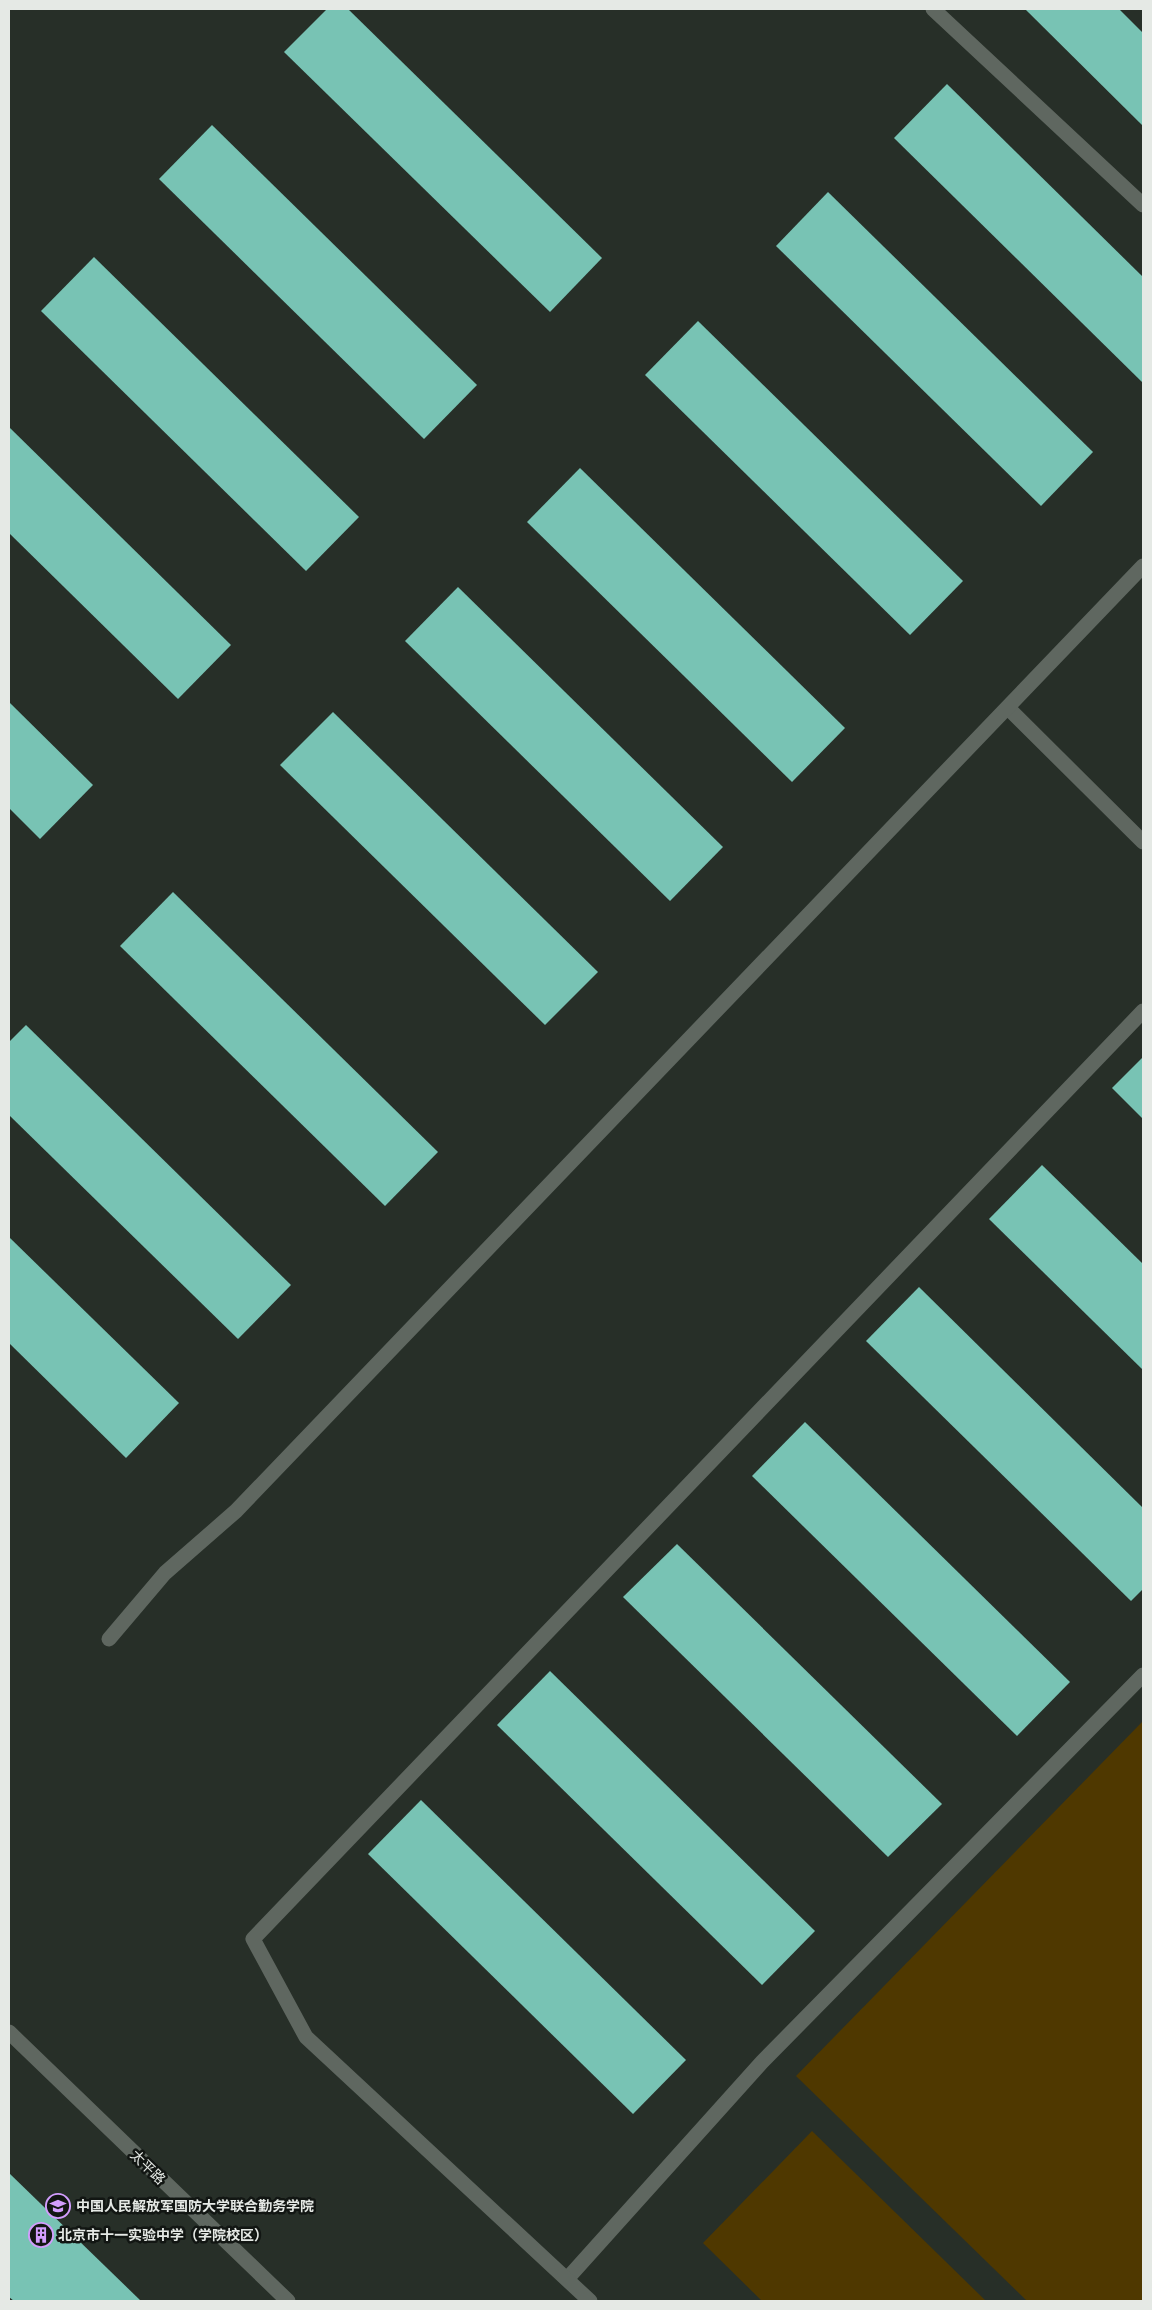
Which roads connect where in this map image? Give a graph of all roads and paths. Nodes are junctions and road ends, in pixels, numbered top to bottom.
1 (933, 9) edge
2 (1143, 205) edge
3 (1143, 566) edge
4 (1008, 708) junction
5 (1143, 842) edge
6 (1143, 1011) edge
7 (109, 1639) dead end
8 (1143, 1675) edge
9 (9, 2032) edge
10 (567, 2278) junction
11 (288, 2301) edge
12 (590, 2301) edge

1 - 2 street
3 - 4 street
4 - 5 street
4 - 7 street
6 - 10 street
8 - 10 street
9 - 11 street, 太平路
10 - 12 street

